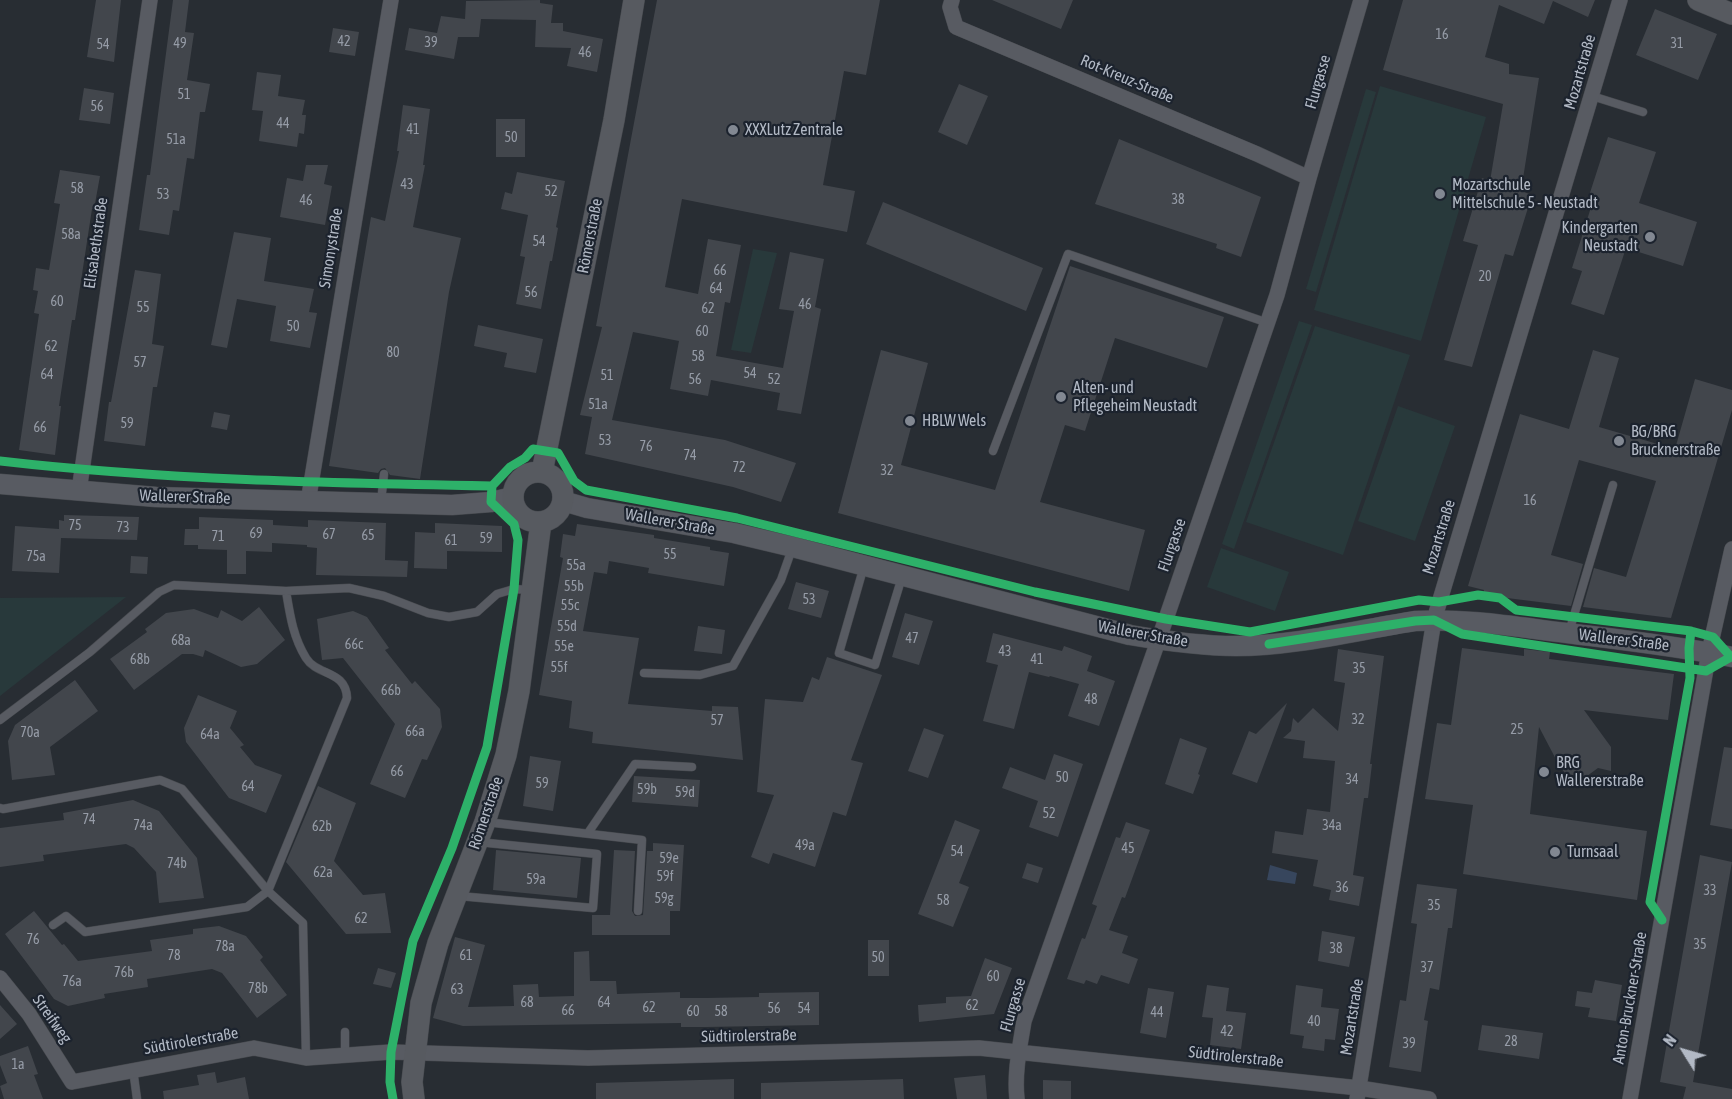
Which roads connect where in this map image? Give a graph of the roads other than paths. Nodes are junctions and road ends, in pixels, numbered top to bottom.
1 (150, 0) edge
2 (391, 0) edge
3 (634, 0) edge
4 (952, 0) edge
5 (1361, 0) edge
6 (1620, 0) edge
7 (1698, 0) edge
8 (1732, 14) edge
9 (1592, 96) junction
10 (1643, 112) dead end
11 (1309, 178) junction
12 (1268, 323) junction
13 (993, 451) dead end
14 (542, 472) junction
15 (384, 474) dead end
16 (0, 484) edge
17 (1613, 485) dead end
18 (78, 491) junction
19 (513, 497) junction
20 (563, 501) junction
21 (308, 502) junction
22 (381, 503) junction
23 (541, 522) junction
24 (793, 547) junction
25 (1732, 549) edge
26 (864, 566) junction
27 (902, 577) junction
28 (531, 590) junction
29 (286, 591) junction
30 (1434, 620) junction
31 (1569, 634) junction
32 (1158, 639) junction
33 (1709, 652) junction
34 (1732, 657) edge
35 (644, 673) dead end
36 (0, 720) edge
37 (692, 767) dead end
38 (0, 808) edge
39 (484, 822) junction
40 (588, 833) junction
41 (477, 842) junction
42 (268, 891) junction
43 (456, 896) junction
44 (638, 911) dead end
45 (53, 925) dead end
46 (0, 978) edge
47 (345, 1032) dead end
48 (1019, 1052) junction
49 (415, 1054) junction
50 (345, 1056) junction
51 (306, 1058) junction
52 (133, 1069) junction
53 (72, 1082) joint
54 (1358, 1094) edge
55 (137, 1099) edge
56 (414, 1099) edge
57 (1017, 1099) edge
58 (1430, 1099) edge
59 (1630, 1099) edge

1 - 18 street, Elisabethstraße
2 - 21 street, Simonystraße
3 - 14 main road, Römerstraße
4 - 11 street, Rot-Kreuz-Straße
5 - 11 street, Flurgasse
6 - 9 street, Mozartstraße
7 - 8 main road
9 - 10 lane
9 - 30 street, Mozartstraße
11 - 12 street, Flurgasse
12 - 13 lane
12 - 32 street, Flurgasse
14 - 19 main road
14 - 20 main road
15 - 22 lane
16 - 18 street, Wallerer Straße
17 - 31 lane
18 - 21 street, Wallerer Straße
19 - 22 street, Wallerer Straße
19 - 23 main road
20 - 23 main road
20 - 24 street, Wallerer Straße
21 - 22 street, Wallerer Straße
23 - 28 main road, Römerstraße
24 - 26 street, Wallerer Straße
24 - 35 lane
25 - 33 street, Anton-Bruckner-Straße
26 - 27 street, Wallerer Straße
26 - 27 lane
27 - 32 street, Wallerer Straße
28 - 29 lane
28 - 39 main road, Römerstraße
29 - 36 lane
29 - 42 lane
30 - 31 street, Wallerer Straße
30 - 32 street, Wallerer Straße
30 - 54 street, Mozartstraße
31 - 33 street, Wallerer Straße
32 - 48 street, Flurgasse
33 - 34 street, Wallerer Straße
33 - 59 street, Anton-Bruckner-Straße
37 - 40 lane
38 - 42 lane
39 - 40 lane
39 - 41 main road, Römerstraße
40 - 44 lane
41 - 43 main road, Römerstraße
41 - 43 lane
42 - 45 lane
42 - 51 lane
43 - 49 main road, Römerstraße
46 - 53 street, Streifweg
47 - 50 lane
48 - 49 street, Südtirolerstraße
48 - 54 street, Südtirolerstraße
48 - 57 street, Flurgasse
49 - 50 street, Südtirolerstraße
49 - 56 main road, Römerstraße
50 - 51 street, Südtirolerstraße
51 - 52 street, Südtirolerstraße
52 - 53 street, Südtirolerstraße
52 - 55 lane
54 - 58 street, Südtirolerstraße

